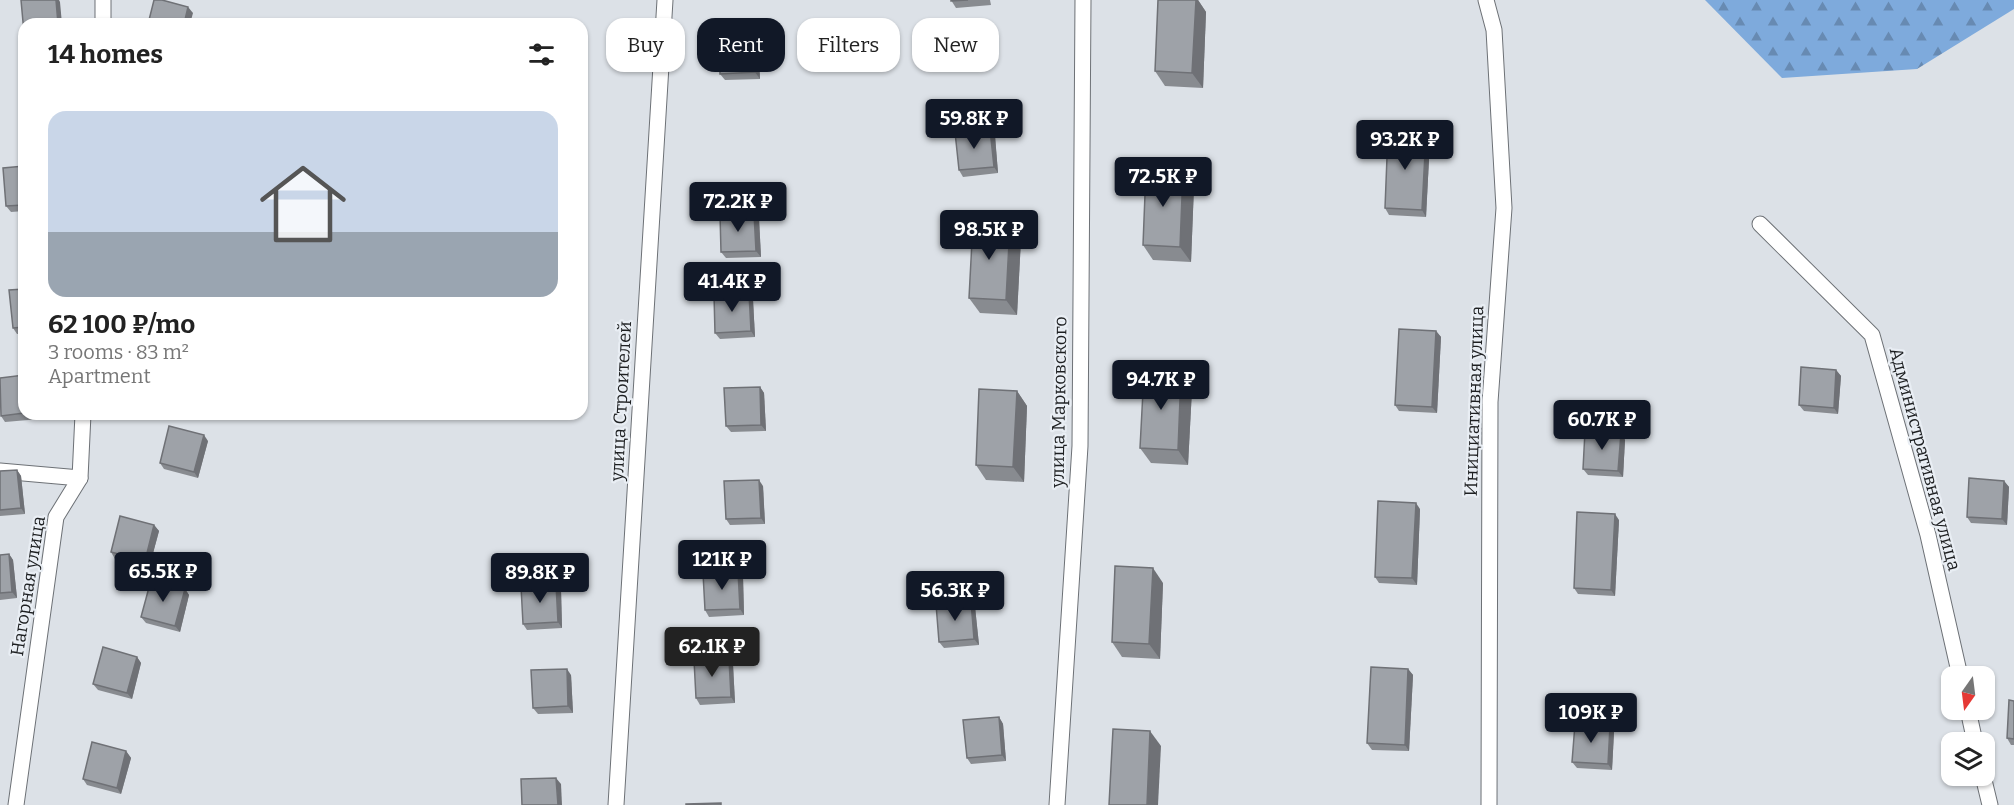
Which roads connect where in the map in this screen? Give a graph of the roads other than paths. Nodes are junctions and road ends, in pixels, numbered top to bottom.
1 (103, 0) edge
2 (665, 0) edge
3 (1083, 0) edge
4 (1486, 0) edge
5 (103, 18) edge
6 (1760, 224) dead end
7 (83, 420) edge
8 (0, 471) edge
9 (80, 478) junction
10 (1958, 666) edge
11 (1985, 786) edge
12 (16, 805) edge
13 (616, 805) edge
14 (1057, 805) edge
15 (1489, 805) edge
16 (1990, 805) edge

1 - 5 lane
2 - 13 lane, улица Строителей
3 - 14 lane, улица Марковского
4 - 15 lane, Инициативная улица
6 - 10 lane, Административная улица
7 - 9 lane, Нагорная улица
8 - 9 lane
9 - 12 lane, Нагорная улица
11 - 16 lane

